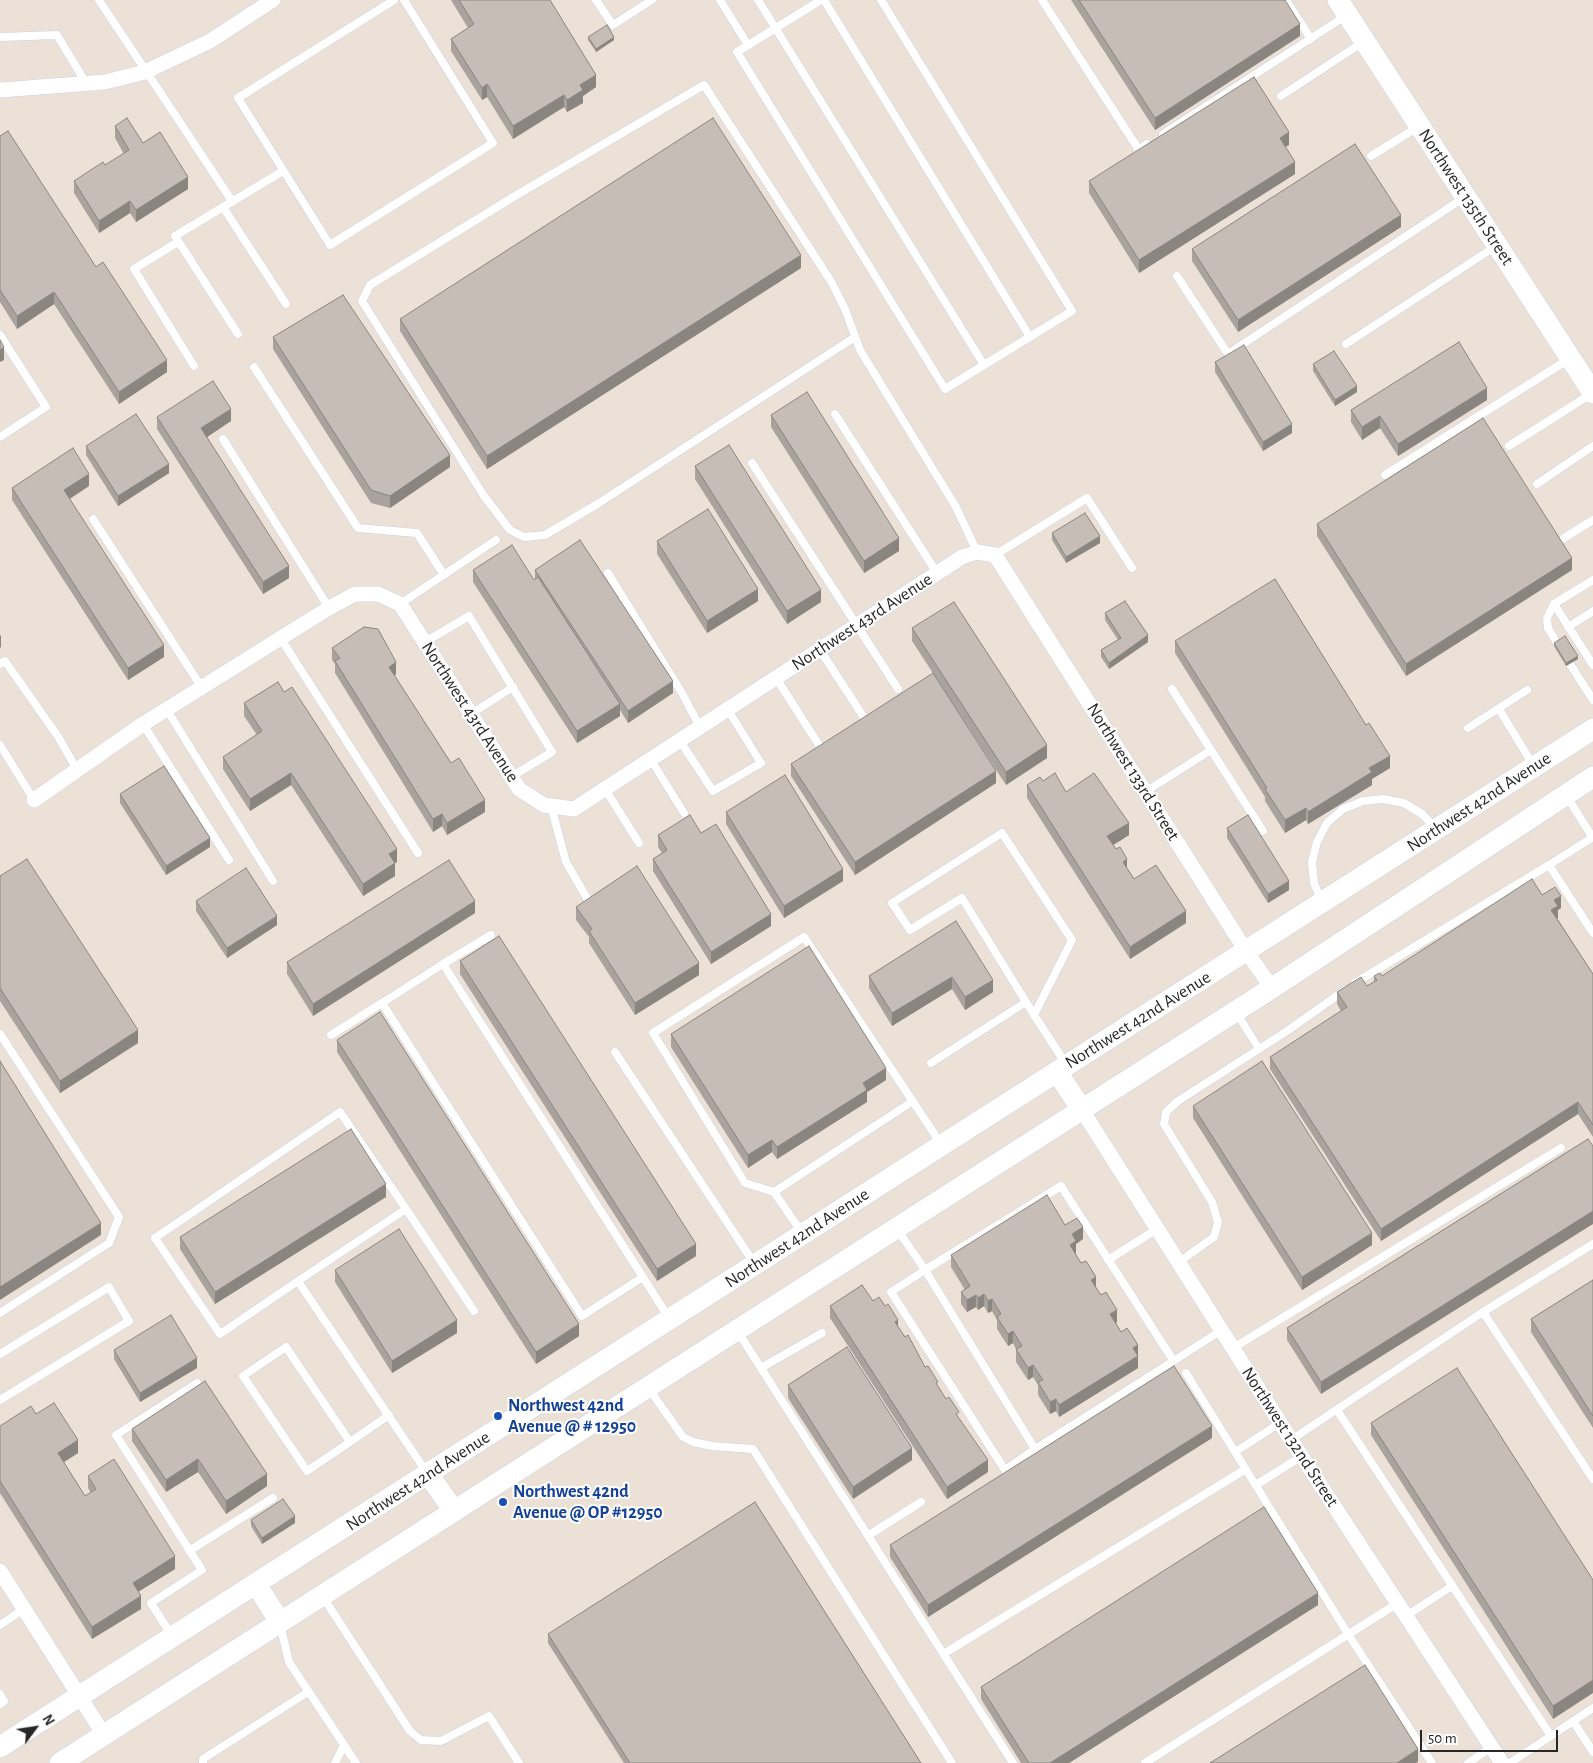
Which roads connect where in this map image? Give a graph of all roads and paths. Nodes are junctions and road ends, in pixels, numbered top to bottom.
1 (99, 0) edge
2 (273, 0) edge
3 (394, 0) edge
4 (404, 0) edge
5 (596, 0) edge
6 (652, 0) edge
7 (720, 0) edge
8 (758, 0) edge
9 (822, 0) edge
10 (881, 0) edge
11 (1042, 0) edge
12 (1286, 0) edge
13 (1343, 7) edge
14 (775, 28) junction
15 (0, 37) edge
16 (1311, 39) junction
17 (1365, 41) junction
18 (748, 45) junction
19 (145, 72) junction
20 (86, 84) junction
21 (0, 90) edge
22 (1281, 96) dead end
23 (1420, 126) junction
24 (1371, 156) dead end
25 (283, 171) junction
26 (1466, 196) junction
27 (232, 201) junction
28 (223, 207) junction
29 (178, 242) junction
30 (1498, 245) junction
31 (1177, 276) dead end
32 (286, 304) dead end
33 (238, 334) dead end
34 (0, 335) edge
35 (855, 337) junction
36 (1030, 337) junction
37 (1346, 344) dead end
38 (1570, 358) junction
39 (194, 366) dead end
40 (984, 366) junction
41 (254, 367) dead end
42 (1593, 393) edge
43 (835, 414) dead end
44 (0, 437) edge
45 (223, 439) dead end
46 (1509, 446) dead end
47 (1593, 446) edge
48 (752, 463) dead end
49 (1385, 475) dead end
50 (1537, 484) dead end
51 (93, 519) dead end
52 (1593, 520) edge
53 (1564, 538) dead end
54 (496, 540) dead end
55 (977, 552) junction
56 (995, 555) junction
57 (1132, 568) dead end
58 (608, 573) dead end
59 (937, 574) junction
60 (444, 575) junction
61 (1593, 580) edge
62 (400, 604) junction
63 (1554, 604) junction
64 (329, 608) junction
65 (1593, 611) edge
66 (857, 626) junction
67 (1568, 627) junction
68 (281, 639) junction
69 (425, 642) junction
70 (1558, 643) edge
71 (820, 650) junction
72 (0, 664) edge
73 (1570, 664) edge
74 (1593, 665) edge
75 (776, 678) junction
76 (513, 687) junction
77 (202, 688) junction
78 (1172, 689) dead end
79 (898, 690) dead end
80 (1527, 690) dead end
81 (1593, 700) edge
82 (1499, 709) junction
83 (167, 710) junction
84 (728, 710) junction
85 (471, 714) junction
86 (863, 716) edge
87 (143, 724) junction
88 (700, 727) junction
89 (1468, 728) dead end
90 (1593, 729) edge
91 (680, 741) junction
92 (0, 744) edge
93 (819, 745) edge
94 (1211, 750) junction
95 (650, 760) junction
96 (1534, 767) junction
97 (77, 770) junction
98 (511, 777) junction
99 (1593, 777) edge
100 (605, 789) junction
101 (1145, 792) junction
102 (1565, 795) junction
103 (34, 800) joint
104 (551, 806) junction
105 (684, 813) dead end
106 (1437, 829) junction
107 (1263, 832) dead end
108 (1593, 838) edge
109 (639, 843) dead end
110 (418, 853) dead end
111 (229, 860) dead end
112 (1550, 865) junction
113 (273, 881) dead end
114 (588, 900) edge
115 (1322, 903) junction
116 (1593, 933) edge
117 (491, 934) dead end
118 (1246, 951) junction
119 (443, 964) junction
120 (1272, 988) junction
121 (1026, 1002) junction
122 (382, 1003) junction
123 (1235, 1012) junction
124 (1034, 1015) junction
125 (0, 1034) edge
126 (331, 1035) dead end
127 (1259, 1049) junction
128 (615, 1052) dead end
129 (931, 1063) dead end
130 (1062, 1069) junction
131 (913, 1101) junction
132 (1082, 1110) junction
133 (942, 1145) junction
134 (1561, 1148) dead end
135 (774, 1192) junction
136 (406, 1209) junction
137 (897, 1228) junction
138 (1157, 1229) junction
139 (803, 1234) junction
140 (1593, 1244) edge
141 (1108, 1260) junction
142 (1178, 1262) junction
143 (755, 1265) junction
144 (925, 1270) junction
145 (643, 1277) junction
146 (298, 1281) junction
147 (474, 1311) dead end
148 (1483, 1312) junction
149 (0, 1313) edge
150 (670, 1319) junction
151 (737, 1330) junction
152 (1222, 1330) junction
153 (822, 1333) dead end
154 (1233, 1348) junction
155 (0, 1354) edge
156 (1173, 1360) junction
157 (762, 1368) junction
158 (1186, 1373) dead end
159 (198, 1383) edge
160 (648, 1387) junction
161 (0, 1400) edge
162 (1337, 1410) junction
163 (389, 1415) junction
164 (1280, 1423) junction
165 (1291, 1440) junction
166 (350, 1442) junction
167 (1035, 1448) junction
168 (1235, 1452) junction
169 (1302, 1456) junction
170 (1246, 1469) junction
171 (428, 1474) junction
172 (1593, 1480) edge
173 (1256, 1485) junction
174 (273, 1498) dead end
175 (921, 1502) dead end
176 (454, 1511) junction
177 (869, 1535) junction
178 (189, 1551) junction
179 (0, 1571) edge
180 (256, 1584) junction
181 (1452, 1586) junction
182 (322, 1596) junction
183 (1398, 1603) junction
184 (24, 1609) junction
185 (1406, 1616) junction
186 (280, 1622) junction
187 (0, 1624) edge
188 (1348, 1634) junction
189 (173, 1637) junction
190 (945, 1653) junction
191 (308, 1692) junction
192 (0, 1694) edge
193 (81, 1696) junction
194 (0, 1704) edge
195 (1593, 1708) edge
196 (1573, 1721) junction
197 (104, 1735) junction
198 (1551, 1736) junction
199 (344, 1747) junction
200 (1492, 1747) junction
201 (0, 1748) edge
202 (1593, 1752) edge
203 (60, 1763) edge
204 (203, 1763) edge
205 (335, 1763) edge
206 (356, 1763) edge
207 (519, 1763) edge
208 (952, 1763) edge
209 (1013, 1763) edge
210 (1145, 1763) edge
211 (1432, 1763) edge
212 (1468, 1763) edge
213 (1502, 1763) edge
214 (1510, 1763) edge

1 - 19 lane
2 - 19 street
3 - 25 lane
4 - 25 lane
5 - 6 lane
7 - 18 lane
8 - 14 lane
9 - 14 lane
9 - 36 lane
10 - 36 lane
11 - 16 lane
12 - 16 lane
13 - 16 lane
13 - 17 main road, Northwest 135th Street
14 - 18 lane
14 - 40 lane
15 - 20 lane
17 - 22 lane
17 - 23 main road, Northwest 135th Street
18 - 40 lane
19 - 20 street
19 - 27 lane
20 - 21 street
23 - 24 lane
23 - 26 main road, Northwest 135th Street
25 - 27 lane
26 - 30 main road, Northwest 135th Street
26 - 31 lane
27 - 28 lane
28 - 29 lane
28 - 32 lane
29 - 33 lane
29 - 39 lane
30 - 37 lane
30 - 38 main road, Northwest 135th Street
34 - 44 lane
35 - 35 lane
35 - 55 lane
36 - 40 lane
38 - 42 main road, Northwest 135th Street
38 - 49 lane
41 - 60 lane
42 - 46 lane
43 - 59 lane
45 - 64 lane
47 - 50 lane
48 - 66 lane
51 - 77 lane
52 - 53 lane
54 - 60 lane
55 - 56 street
55 - 59 street, Northwest 43rd Avenue
56 - 57 lane
56 - 101 street, Northwest 133rd Street
58 - 88 lane
59 - 66 street, Northwest 43rd Avenue
60 - 62 lane
61 - 63 lane
62 - 64 street
62 - 69 street, Northwest 43rd Avenue
63 - 67 lane
63 - 70 lane
64 - 68 street
65 - 67 lane
66 - 71 street, Northwest 43rd Avenue
66 - 79 lane
67 - 74 lane
68 - 77 street
68 - 110 lane
69 - 76 lane
69 - 85 street, Northwest 43rd Avenue
71 - 75 street, Northwest 43rd Avenue
71 - 86 lane
72 - 97 lane
73 - 81 lane
75 - 84 street, Northwest 43rd Avenue
75 - 93 lane
76 - 85 lane
76 - 98 lane
77 - 83 street
78 - 94 lane
80 - 82 lane
82 - 89 lane
82 - 96 lane
83 - 87 street
83 - 113 lane
84 - 88 street, Northwest 43rd Avenue
84 - 91 lane
85 - 98 street, Northwest 43rd Avenue
87 - 97 street
87 - 111 lane
88 - 91 street, Northwest 43rd Avenue
90 - 96 main road, Northwest 42nd Avenue
91 - 95 street, Northwest 43rd Avenue
92 - 103 lane
94 - 101 lane
94 - 107 lane
95 - 100 street, Northwest 43rd Avenue
95 - 105 lane
96 - 106 main road, Northwest 42nd Avenue
97 - 103 street
98 - 104 street, Northwest 43rd Avenue
99 - 102 main road
100 - 104 street, Northwest 43rd Avenue
100 - 109 lane
101 - 118 street, Northwest 133rd Street
102 - 108 lane
102 - 120 main road
104 - 114 lane
106 - 115 main road, Northwest 42nd Avenue
106 - 115 lane
108 - 112 lane
112 - 116 lane
112 - 127 lane
115 - 118 main road, Northwest 42nd Avenue
117 - 119 lane
118 - 120 street, Northwest 133rd Street
118 - 130 main road, Northwest 42nd Avenue
119 - 122 lane
119 - 145 lane
120 - 123 main road
121 - 124 lane
121 - 124 lane
121 - 129 lane
122 - 126 lane
122 - 145 lane
123 - 127 lane
123 - 132 main road
124 - 130 lane
125 - 149 lane
127 - 142 lane
128 - 143 lane
130 - 132 main road
130 - 133 main road, Northwest 42nd Avenue
131 - 133 lane
131 - 135 lane
131 - 135 lane
132 - 137 main road
132 - 138 street, Northwest 132nd Street
133 - 139 main road, Northwest 42nd Avenue
134 - 154 lane
135 - 139 lane
136 - 146 lane
136 - 146 lane
136 - 147 lane
137 - 144 lane
137 - 151 main road
138 - 141 lane
138 - 142 street, Northwest 132nd Street
139 - 143 main road, Northwest 42nd Avenue
140 - 148 lane
141 - 144 lane
141 - 156 lane
142 - 152 street, Northwest 132nd Street
143 - 150 main road, Northwest 42nd Avenue
144 - 167 lane
144 - 167 lane
145 - 150 lane
146 - 163 lane
148 - 162 lane
148 - 172 lane
150 - 171 main road, Northwest 42nd Avenue
151 - 157 lane
151 - 160 main road
152 - 154 street, Northwest 132nd Street
152 - 156 lane
153 - 157 lane
154 - 164 street, Northwest 132nd Street
155 - 161 lane
156 - 167 lane
157 - 177 lane
158 - 168 lane
159 - 178 lane
160 - 176 main road
160 - 208 lane
162 - 165 lane
162 - 181 lane
163 - 166 lane
163 - 171 lane
164 - 165 street, Northwest 132nd Street
164 - 168 lane
165 - 169 street, Northwest 132nd Street
166 - 166 lane
168 - 170 lane
169 - 173 lane
169 - 183 street, Northwest 132nd Street
170 - 173 lane
170 - 190 lane
171 - 176 main road
171 - 180 main road, Northwest 42nd Avenue
173 - 188 lane
174 - 178 lane
175 - 177 lane
176 - 182 main road
177 - 190 lane
178 - 189 lane
179 - 184 street
180 - 186 main road
180 - 189 main road, Northwest 42nd Avenue
181 - 185 lane
181 - 198 lane
182 - 186 main road
182 - 207 lane
183 - 185 street, Northwest 132nd Street
183 - 188 lane
184 - 187 lane
184 - 193 street
185 - 200 street, Northwest 132nd Street
186 - 191 lane
186 - 197 main road
188 - 210 lane
188 - 211 lane
189 - 193 main road, Northwest 42nd Avenue
190 - 209 lane
191 - 199 lane
191 - 204 lane
192 - 194 lane
193 - 197 street
193 - 201 main road, Northwest 42nd Avenue
195 - 196 lane
196 - 198 lane
196 - 202 lane
197 - 203 main road
198 - 214 lane
199 - 205 lane
199 - 206 lane
200 - 212 lane
200 - 213 street, Northwest 132nd Street

